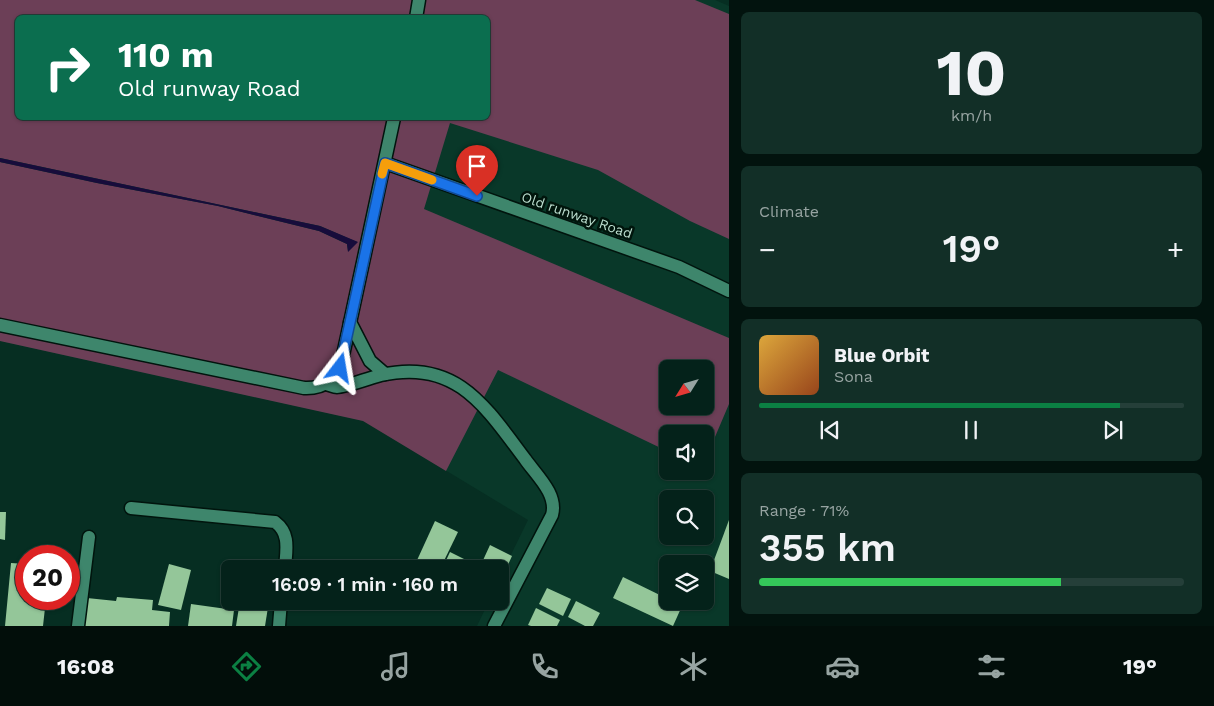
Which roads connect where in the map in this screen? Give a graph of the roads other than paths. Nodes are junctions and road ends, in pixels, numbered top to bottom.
1 (420, 0) edge
2 (417, 15) edge
3 (394, 120) edge
4 (385, 163) junction
5 (729, 291) edge
6 (350, 322) junction
7 (0, 325) edge
8 (386, 374) junction
9 (326, 384) junction
10 (131, 508) dead end
11 (89, 537) dead end
12 (285, 560) edge
13 (281, 610) edge
14 (78, 626) edge
15 (279, 626) edge
16 (494, 626) edge

1 - 2 street
3 - 4 street
4 - 5 street, Old runway Road
4 - 6 street
6 - 8 street
6 - 9 street
7 - 9 street
8 - 9 street
8 - 16 street
10 - 12 street
11 - 14 street
13 - 15 street

